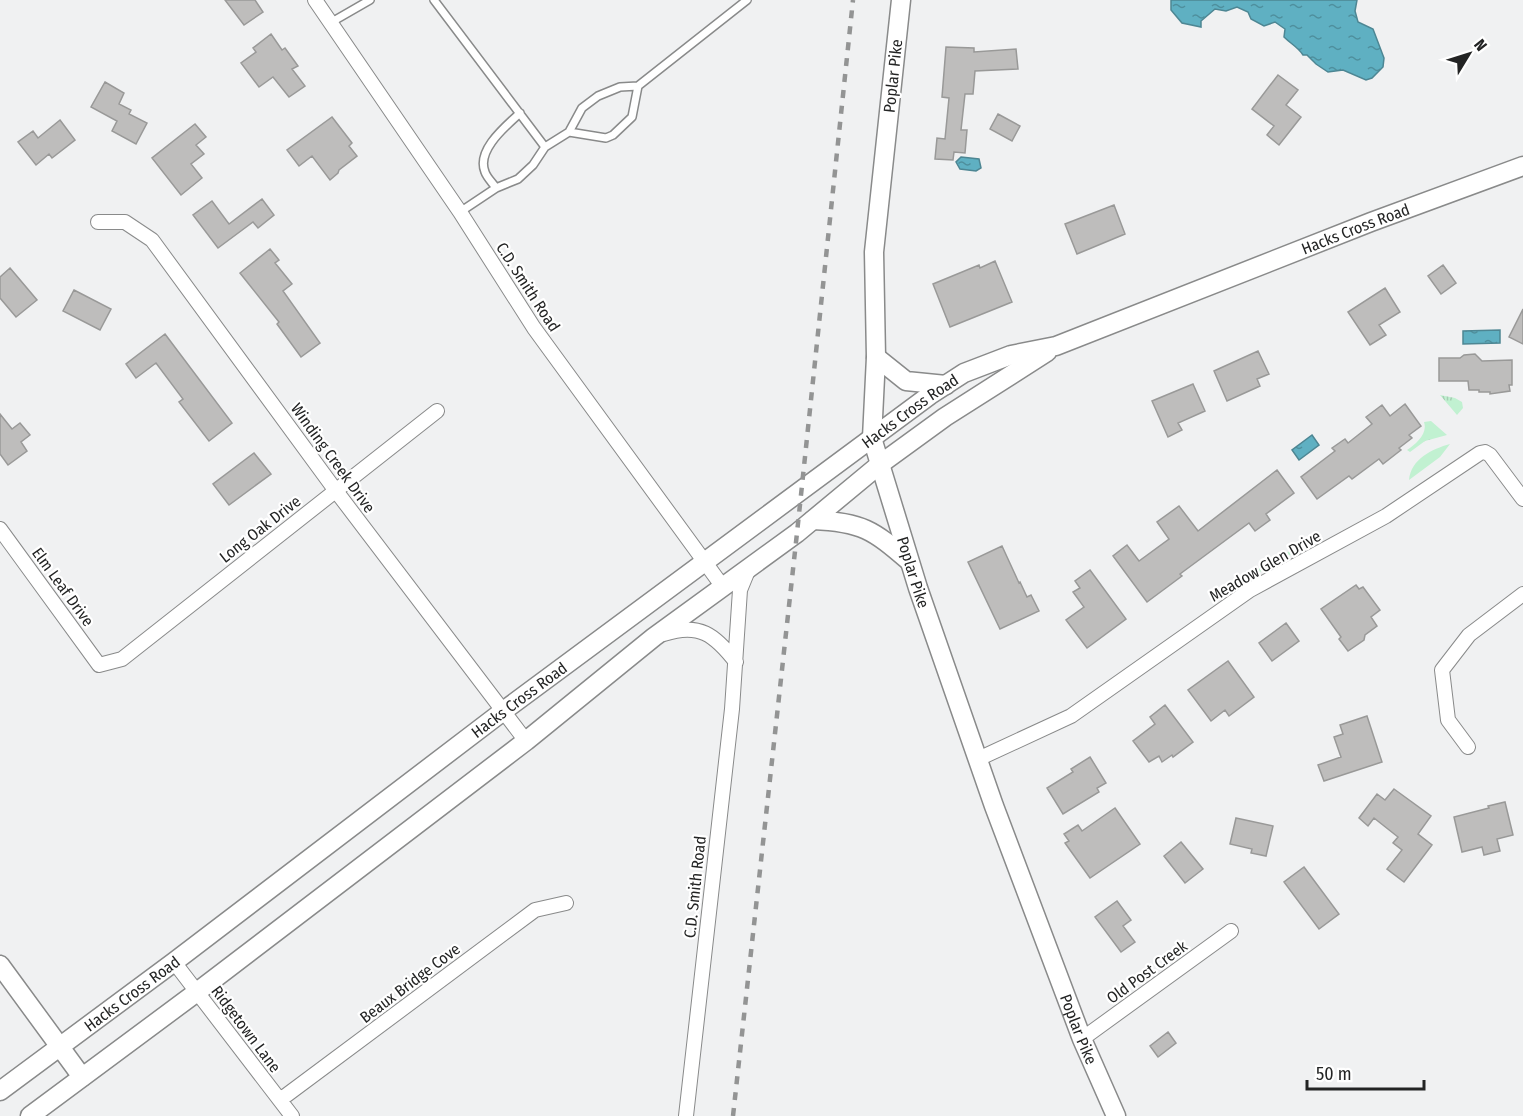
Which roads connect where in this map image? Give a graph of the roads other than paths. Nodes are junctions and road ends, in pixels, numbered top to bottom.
1 (315, 0) edge
2 (370, 0) edge
3 (446, 0) edge
4 (747, 0) edge
5 (901, 0) edge
6 (436, 3) edge
7 (330, 23) junction
8 (638, 86) junction
9 (520, 113) junction
10 (569, 132) junction
11 (545, 147) junction
12 (1523, 166) edge
13 (496, 188) junction
14 (460, 212) junction
15 (98, 222) dead end
16 (1056, 346) junction
17 (876, 357) junction
18 (946, 385) junction
19 (438, 411) dead end
20 (872, 438) junction
21 (879, 465) junction
22 (336, 491) junction
23 (1523, 499) edge
24 (813, 520) junction
25 (0, 529) edge
26 (704, 561) junction
27 (910, 561) junction
28 (749, 567) junction
29 (723, 586) junction
30 (1523, 594) edge
31 (654, 637) junction
32 (736, 662) junction
33 (99, 665) joint
34 (502, 711) junction
35 (526, 741) junction
36 (1468, 747) dead end
37 (978, 759) junction
38 (566, 903) dead end
39 (1231, 931) dead end
40 (174, 962) junction
41 (0, 965) edge
42 (197, 992) junction
43 (1082, 1039) junction
44 (60, 1047) junction
45 (82, 1077) junction
46 (0, 1091) edge
47 (280, 1100) junction
48 (30, 1116) edge
49 (292, 1116) edge
50 (686, 1116) edge
51 (1116, 1116) edge

1 - 7 street, C.D. Smith Road
2 - 7 lane
3 - 6 lane
4 - 8 lane
5 - 17 main road, Poplar Pike
6 - 9 lane
7 - 14 street, C.D. Smith Road
8 - 10 lane
8 - 10 lane
9 - 11 lane
9 - 13 lane
10 - 11 lane
11 - 13 lane
12 - 16 main road, Hacks Cross Road
13 - 14 lane
14 - 26 street, C.D. Smith Road
15 - 22 street, Winding Creek Drive
16 - 18 main road, Hacks Cross Road
16 - 21 main road, Hacks Cross Road
17 - 18 main road
17 - 20 main road, Poplar Pike
18 - 20 main road, Hacks Cross Road
19 - 22 street, Long Oak Drive
20 - 21 main road, Poplar Pike
20 - 26 main road, Hacks Cross Road
21 - 24 main road, Hacks Cross Road
21 - 27 main road, Poplar Pike
22 - 33 street, Long Oak Drive
22 - 34 street, Winding Creek Drive
23 - 37 street, Meadow Glen Drive
24 - 27 main road
24 - 28 main road, Hacks Cross Road
25 - 33 street, Elm Leaf Drive
26 - 29 street, C.D. Smith Road
26 - 34 main road, Hacks Cross Road
27 - 37 main road, Poplar Pike
28 - 29 main road, Hacks Cross Road
28 - 32 street, C.D. Smith Road
29 - 31 main road, Hacks Cross Road
30 - 36 street
31 - 32 street
31 - 35 main road, Hacks Cross Road
32 - 50 street, C.D. Smith Road
34 - 35 street, Winding Creek Drive
34 - 40 main road, Hacks Cross Road
35 - 42 main road, Hacks Cross Road
37 - 43 main road, Poplar Pike
38 - 47 street, Beaux Bridge Cove
39 - 43 street, Old Post Creek
40 - 42 street, Ridgetown Lane
40 - 44 main road, Hacks Cross Road
41 - 44 main road
42 - 45 main road, Hacks Cross Road
42 - 47 street, Ridgetown Lane
43 - 51 main road, Poplar Pike
44 - 45 main road
44 - 46 main road, Hacks Cross Road
45 - 48 main road, Hacks Cross Road
47 - 49 street, Ridgetown Lane

